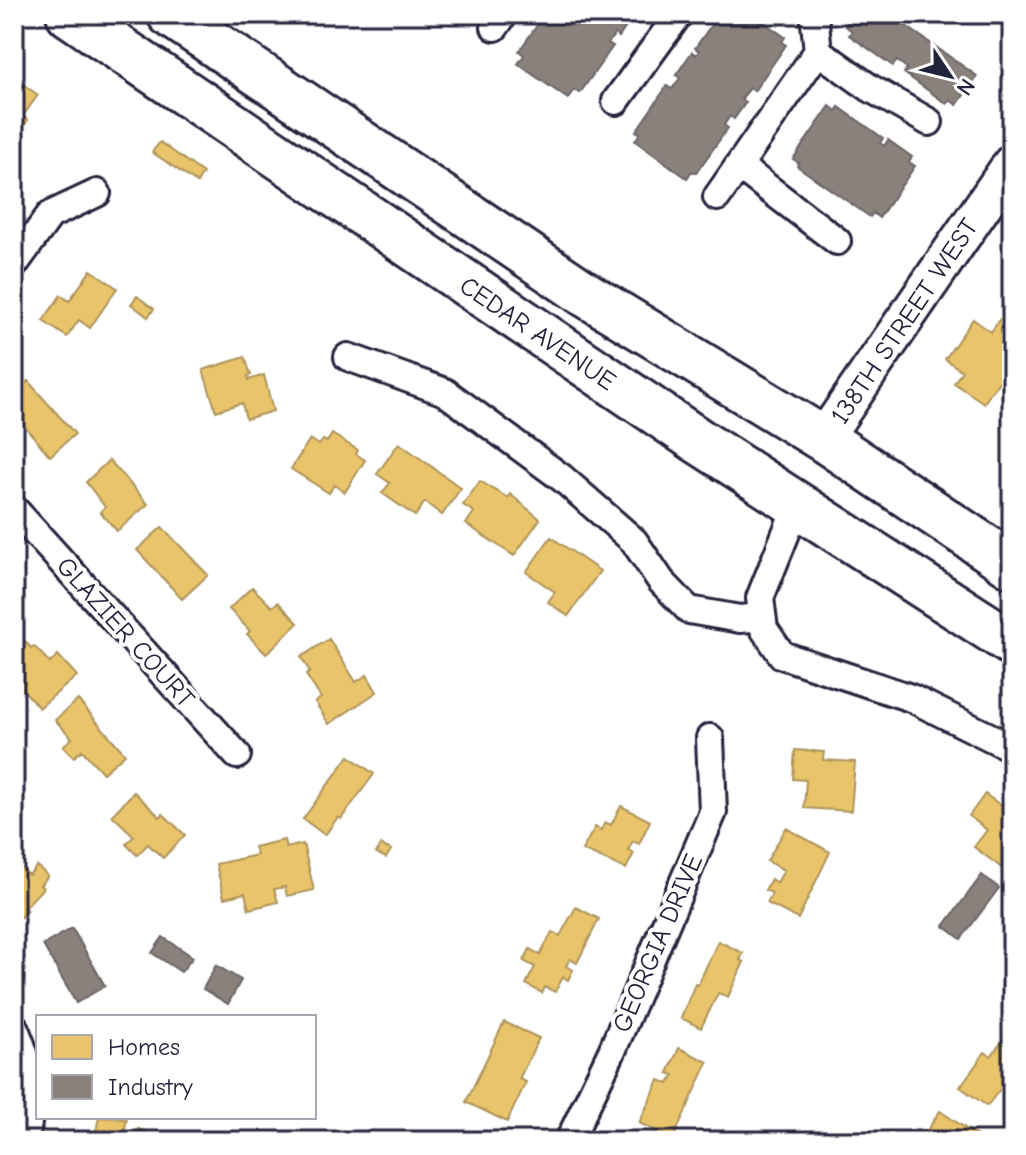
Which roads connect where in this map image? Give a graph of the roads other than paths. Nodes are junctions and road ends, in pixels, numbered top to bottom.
1 (69, 14) edge
2 (170, 14) edge
3 (679, 14) edge
4 (814, 14) edge
5 (818, 51) junction
6 (616, 101) dead end
7 (929, 122) dead end
8 (1012, 163) edge
9 (739, 166) junction
10 (97, 193) dead end
11 (717, 197) dead end
12 (837, 241) dead end
13 (14, 265) edge
14 (348, 357) dead end
15 (823, 439) junction
16 (798, 503) junction
17 (14, 509) edge
18 (1012, 565) edge
19 (761, 608) junction
20 (1012, 643) edge
21 (710, 738) dead end
22 (1012, 748) edge
23 (237, 755) dead end
24 (14, 1027) edge
25 (25, 1141) edge
26 (569, 1141) edge

1 - 16 highway, CEDAR AVENUE
2 - 15 highway
3 - 6 street
4 - 5 street
5 - 7 street
5 - 9 street
8 - 15 street, 138TH STREET WEST
9 - 11 street
9 - 12 street
10 - 13 street
14 - 19 street
15 - 18 highway
16 - 19 street
16 - 20 highway, CEDAR AVENUE
17 - 23 street, GLAZIER COURT
19 - 22 street
21 - 26 street, GEORGIA DRIVE
24 - 25 street

